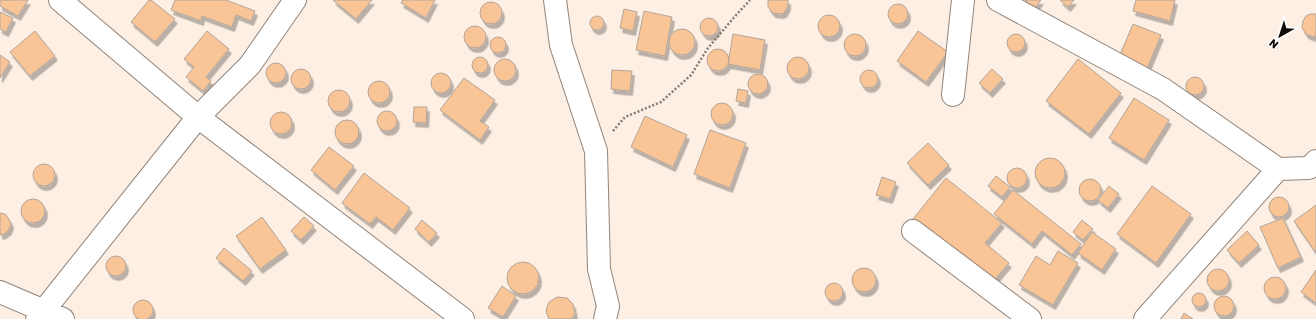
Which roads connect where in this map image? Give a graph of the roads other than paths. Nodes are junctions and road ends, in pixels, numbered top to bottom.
1 (60, 0) edge
2 (295, 0) edge
3 (555, 0) edge
4 (963, 0) edge
5 (998, 0) edge
6 (953, 95) dead end
7 (198, 117) junction
8 (1314, 167) edge
9 (1278, 169) junction
10 (913, 231) dead end
11 (0, 292) edge
12 (40, 315) edge
13 (63, 319) edge
14 (463, 319) edge
15 (605, 319) edge
16 (1030, 319) edge
17 (1145, 319) edge

1 - 7 street
2 - 7 street
3 - 15 street
4 - 6 street
5 - 9 street
7 - 12 street
7 - 14 street
8 - 9 street
9 - 17 street
10 - 16 street
11 - 12 street
12 - 13 street

